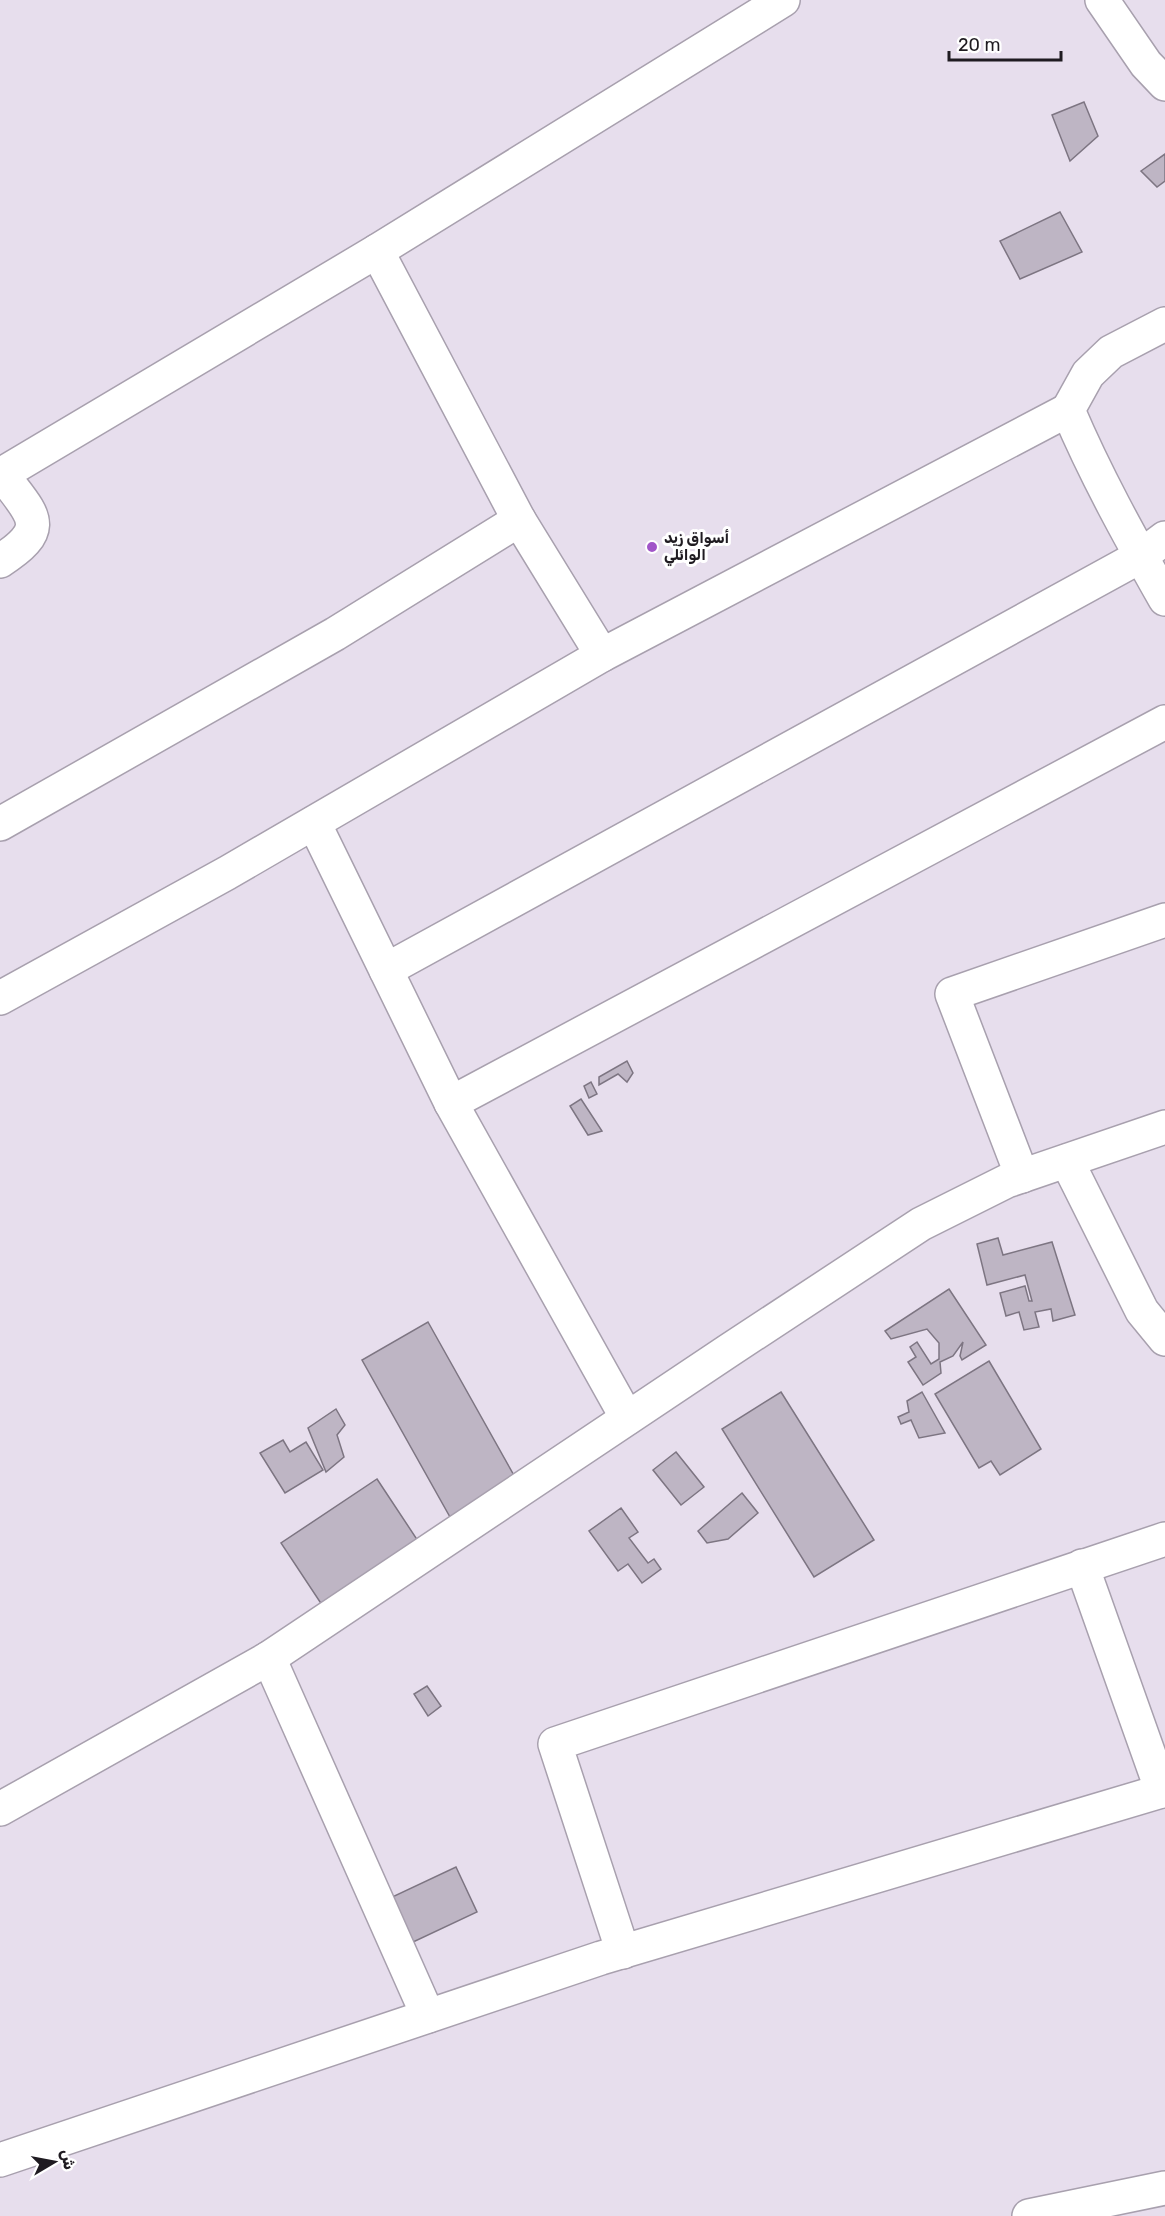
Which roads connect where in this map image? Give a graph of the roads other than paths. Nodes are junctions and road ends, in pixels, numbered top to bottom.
1 (783, 0) edge
2 (1102, 0) edge
3 (1165, 84) edge
4 (377, 252) junction
5 (1165, 324) edge
6 (1068, 410) junction
7 (1, 473) edge
8 (519, 520) junction
9 (1153, 547) edge
10 (0, 561) edge
11 (1165, 599) edge
12 (602, 656) junction
13 (1165, 722) edge
14 (314, 823) junction
15 (0, 824) edge
16 (1165, 921) edge
17 (386, 969) junction
18 (0, 998) edge
19 (451, 1103) junction
20 (1165, 1127) edge
21 (1067, 1161) junction
22 (1022, 1176) junction
23 (1165, 1339) edge
24 (627, 1418) junction
25 (1165, 1539) edge
26 (1082, 1566) junction
27 (269, 1658) junction
28 (1164, 1790) edge
29 (0, 1809) edge
30 (623, 1952) junction
31 (428, 2016) junction
32 (0, 2160) edge
33 (1165, 2188) edge
34 (1029, 2216) edge

1 - 4 street
2 - 3 street
4 - 7 street
4 - 8 street
5 - 6 street
6 - 9 street
6 - 12 street
7 - 10 street
8 - 12 street
8 - 15 street
9 - 11 street
9 - 17 street
12 - 14 street
13 - 19 street
14 - 17 street
14 - 18 street
16 - 22 street
17 - 19 street
19 - 24 street
20 - 21 street
21 - 22 street
21 - 23 street
22 - 24 street
24 - 27 street
25 - 26 street
26 - 28 street
26 - 30 street
27 - 29 street
27 - 31 street
28 - 30 street
30 - 31 street
31 - 32 street
33 - 34 street

